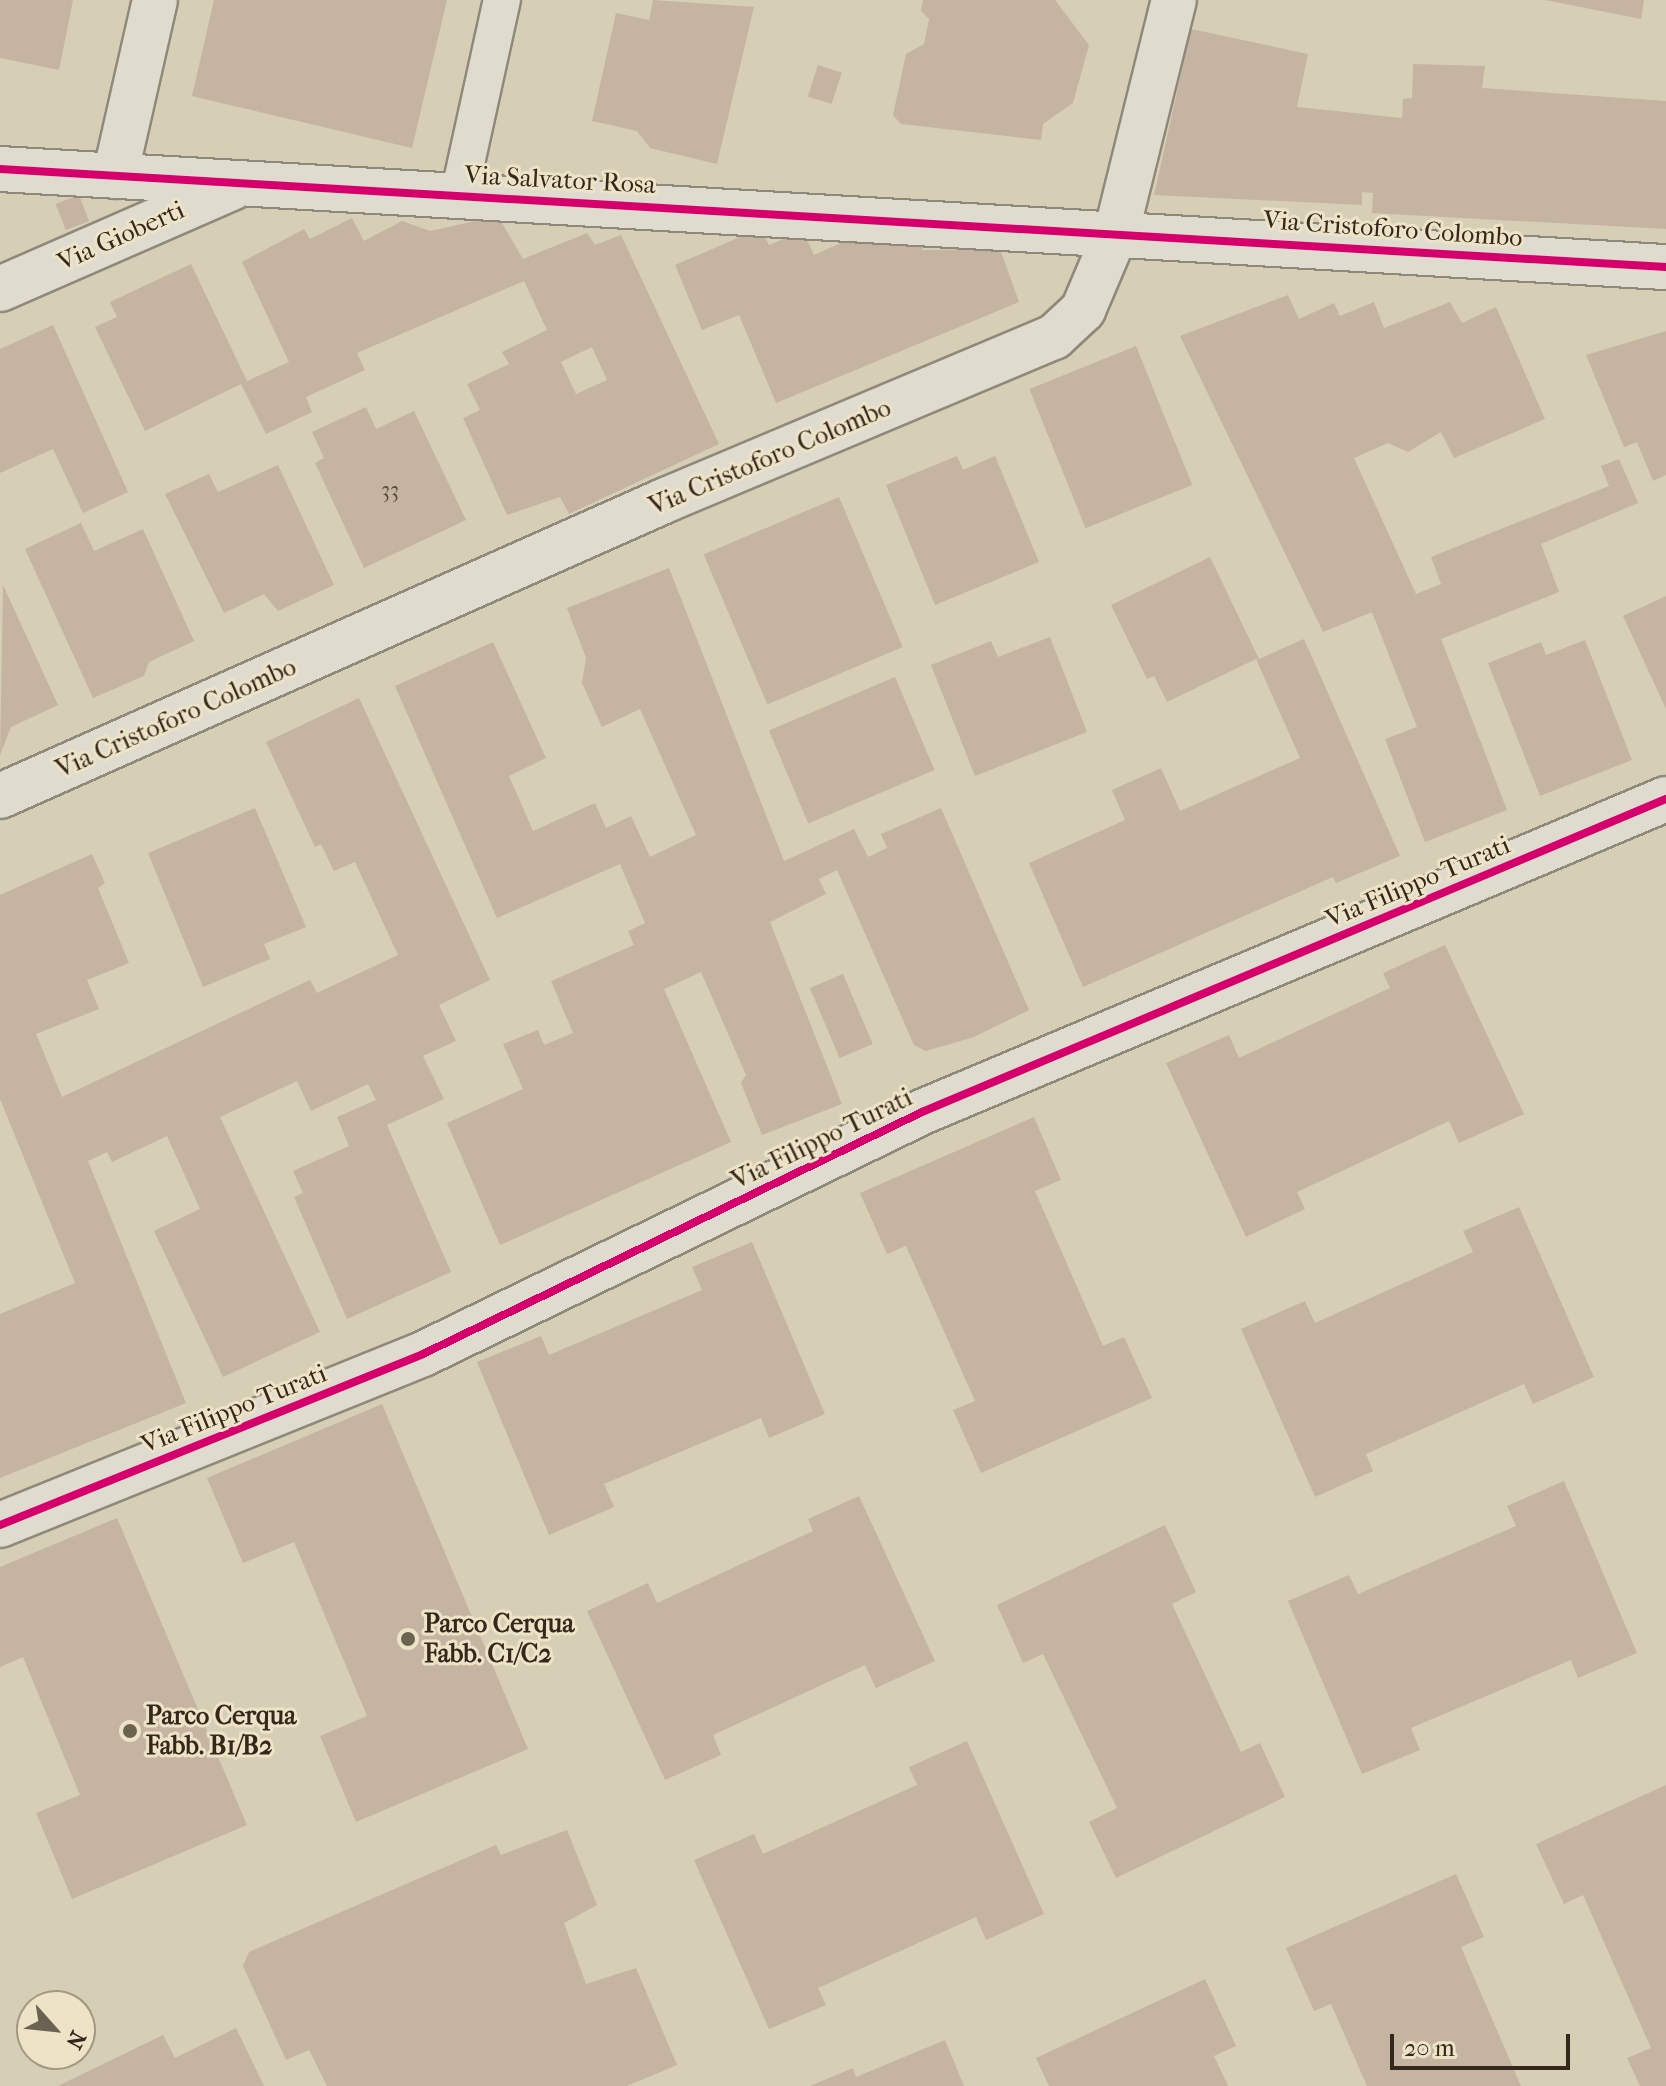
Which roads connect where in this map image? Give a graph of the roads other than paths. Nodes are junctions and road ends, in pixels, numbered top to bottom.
1 (155, 0) edge
2 (502, 0) edge
3 (1174, 0) edge
4 (0, 169) edge
5 (115, 176) junction
6 (243, 183) junction
7 (459, 195) junction
8 (1117, 230) junction
9 (1666, 267) edge
10 (0, 289) edge
11 (0, 796) edge
12 (1666, 799) edge
13 (0, 1525) edge

1 - 5 street
2 - 7 lane
3 - 8 street
4 - 5 street, Via Salvator Rosa
5 - 6 street, Via Salvator Rosa
6 - 7 street, Via Salvator Rosa
6 - 10 street, Via Gioberti
7 - 8 street, Via Salvator Rosa
8 - 9 street, Via Cristoforo Colombo
8 - 11 street, Via Cristoforo Colombo
12 - 13 street, Via Filippo Turati

